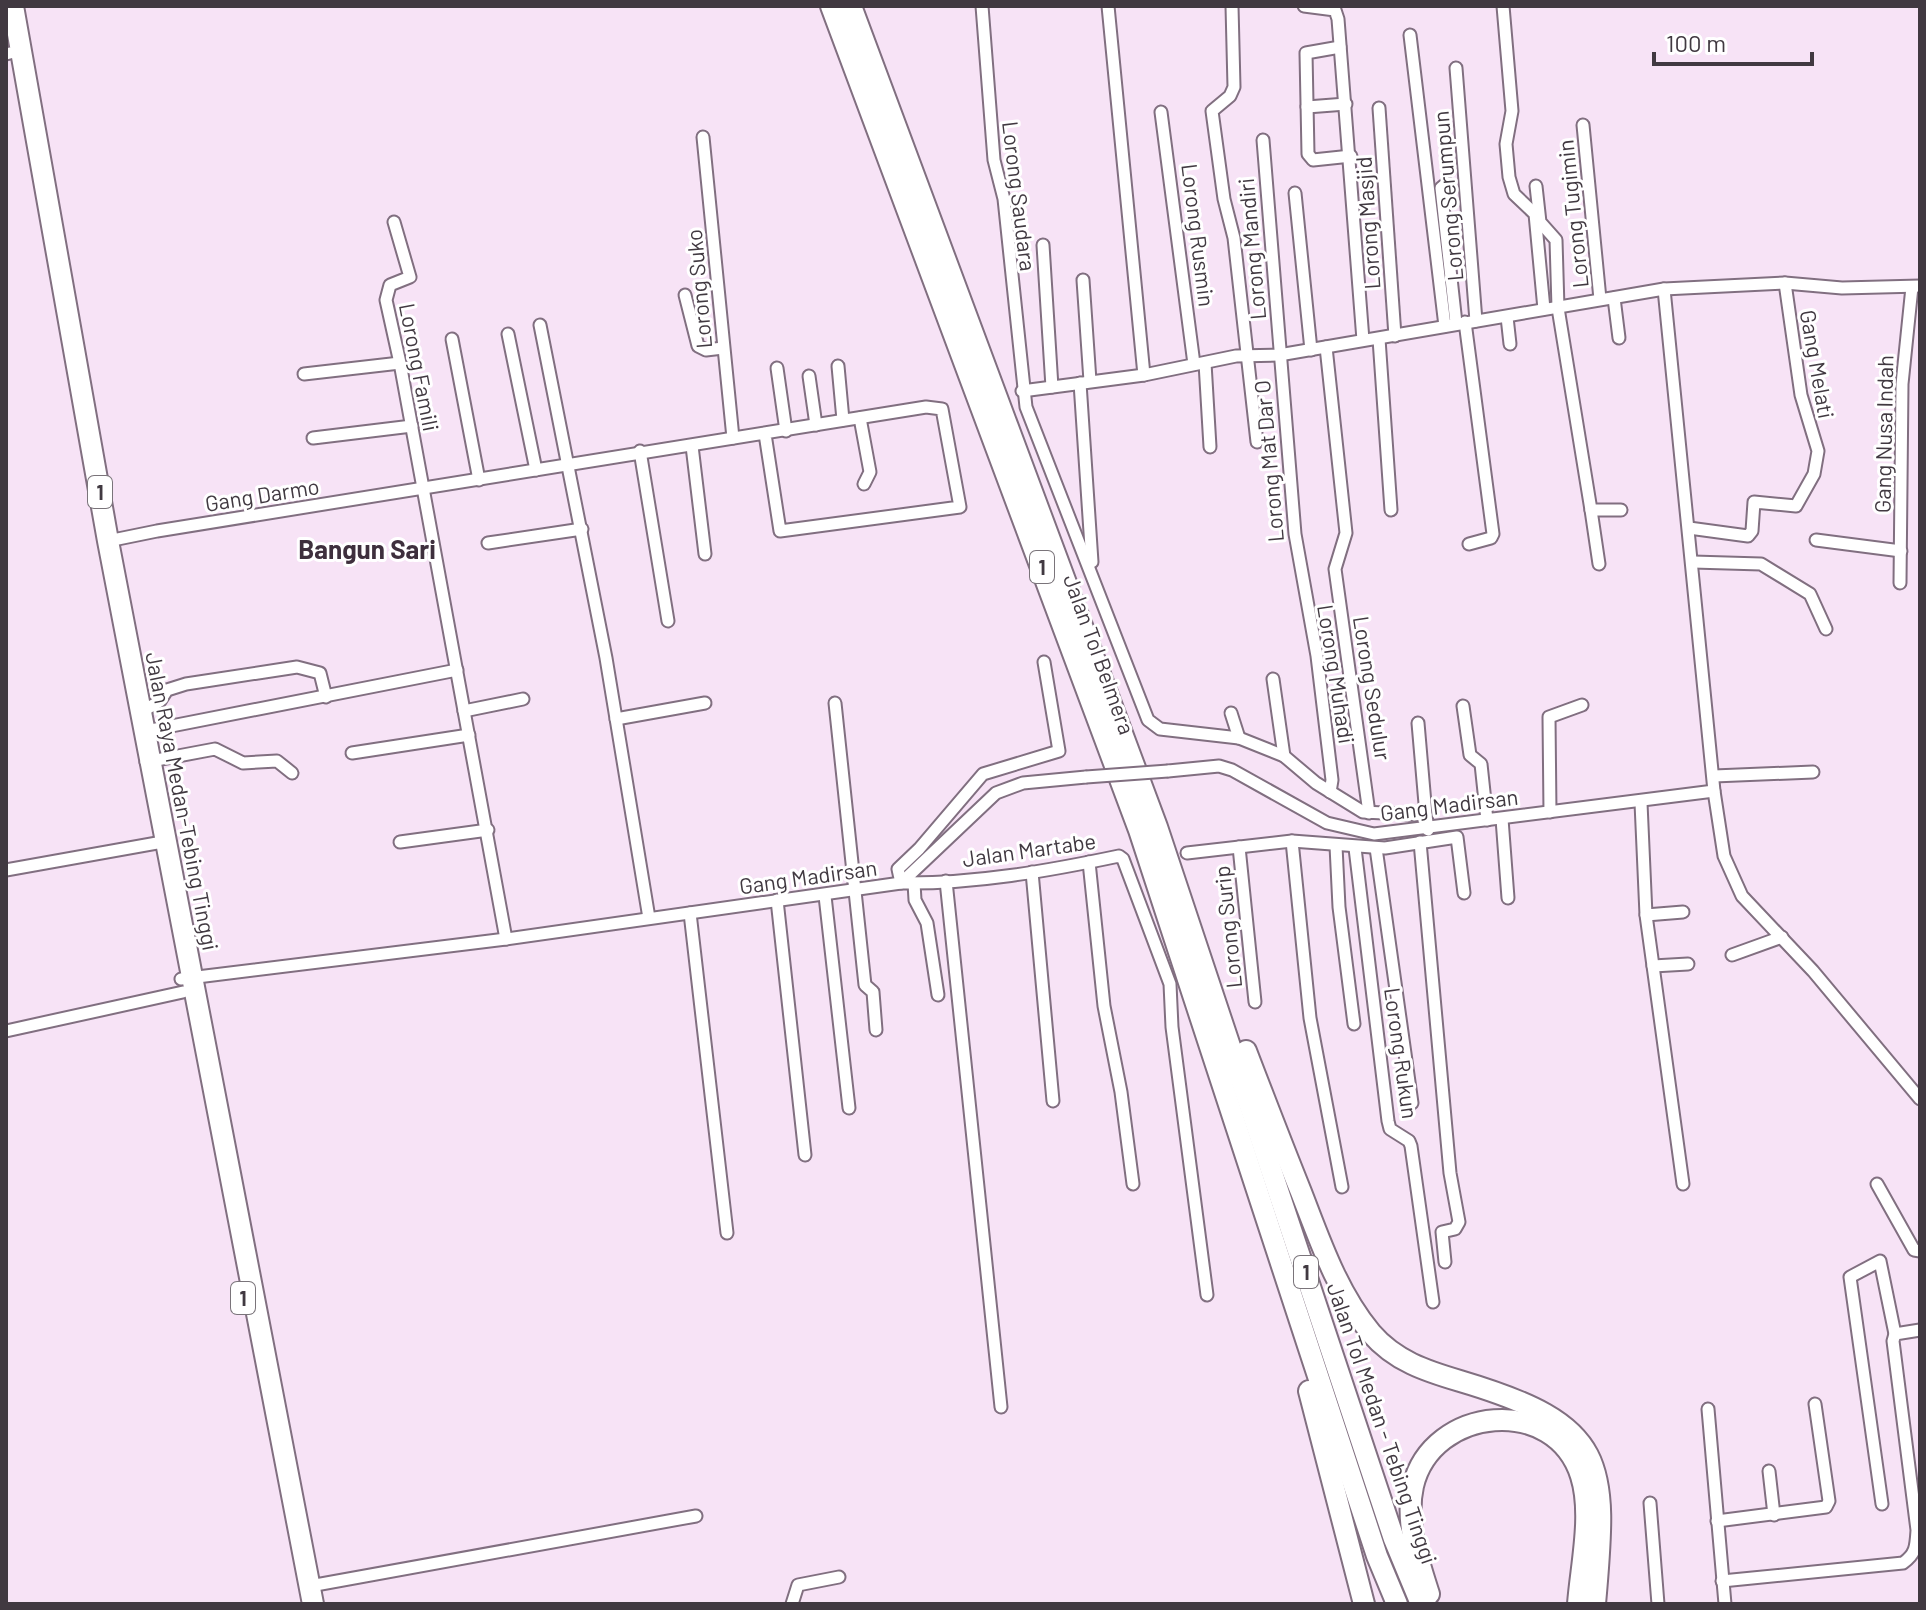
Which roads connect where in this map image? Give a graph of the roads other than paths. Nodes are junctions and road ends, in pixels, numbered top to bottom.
1 (13, 6) edge
2 (831, 6) edge
3 (851, 6) edge
4 (982, 6) edge
5 (1108, 6) edge
6 (1232, 6) edge
7 (1304, 6) edge
8 (1503, 6) edge
9 (6, 31) edge
10 (1410, 35) dead end
11 (1340, 47) junction
12 (8, 53) edge
13 (1456, 68) dead end
14 (1346, 104) junction
15 (1307, 107) junction
16 (1379, 108) dead end
17 (1161, 112) dead end
18 (1583, 125) dead end
19 (703, 137) dead end
20 (1263, 140) dead end
21 (1351, 156) junction
22 (1447, 183) dead end
23 (1536, 186) dead end
24 (1295, 193) dead end
25 (394, 222) dead end
26 (1043, 245) dead end
27 (1083, 280) dead end
28 (1785, 283) junction
29 (1916, 286) edge
30 (1664, 289) junction
31 (685, 295) dead end
32 (1614, 298) junction
33 (1600, 299) junction
34 (1558, 308) junction
35 (1544, 309) junction
36 (1507, 317) junction
37 (1461, 323) junction
38 (540, 325) dead end
39 (508, 334) dead end
40 (1395, 336) junction
41 (1619, 338) dead end
42 (452, 339) dead end
43 (1379, 339) junction
44 (1363, 340) junction
45 (1510, 344) dead end
46 (1326, 347) junction
47 (723, 348) junction
48 (1311, 350) junction
49 (1279, 355) junction
50 (1247, 356) junction
51 (400, 363) junction
52 (1200, 363) junction
53 (838, 366) dead end
54 (777, 368) dead end
55 (304, 374) dead end
56 (1144, 375) junction
57 (809, 376) dead end
58 (1085, 382) junction
59 (1052, 387) junction
60 (1022, 391) junction
61 (860, 418) junction
62 (843, 420) junction
63 (816, 425) junction
64 (412, 426) junction
65 (786, 431) junction
66 (765, 434) junction
67 (313, 438) dead end
68 (733, 438) junction
69 (1257, 442) dead end
70 (692, 446) junction
71 (1210, 447) dead end
72 (640, 451) junction
73 (569, 464) junction
74 (536, 470) junction
75 (479, 480) junction
76 (864, 484) dead end
77 (423, 489) junction
78 (1391, 510) dead end
79 (1591, 510) junction
80 (1621, 510) dead end
81 (1689, 528) junction
82 (582, 529) junction
83 (1816, 540) dead end
84 (108, 541) junction
85 (488, 543) dead end
86 (1469, 544) dead end
87 (1901, 551) junction
88 (705, 554) dead end
89 (1299, 562) joint
90 (1693, 562) junction
91 (1599, 564) dead end
92 (1092, 570) junction
93 (1900, 583) dead end
94 (668, 621) dead end
95 (1826, 629) dead end
96 (1044, 662) dead end
97 (457, 670) junction
98 (1273, 679) dead end
99 (326, 697) junction
100 (523, 699) dead end
101 (705, 703) dead end
102 (835, 703) dead end
103 (1582, 705) dead end
104 (1463, 706) dead end
105 (464, 711) junction
106 (1231, 713) dead end
107 (616, 719) junction
108 (144, 721) junction
109 (1418, 723) dead end
110 (469, 735) junction
111 (1239, 738) junction
112 (352, 753) dead end
113 (1284, 756) junction
114 (147, 762) junction
115 (1813, 772) dead end
116 (292, 773) dead end
117 (1714, 776) junction
118 (1714, 791) junction
119 (1330, 792) junction
120 (1641, 803) junction
121 (1550, 812) junction
122 (1369, 813) junction
123 (1426, 815) junction
124 (1502, 819) junction
125 (1487, 820) junction
126 (488, 830) junction
127 (1428, 830) junction
128 (1457, 831) junction
129 (1292, 841) junction
130 (400, 842) dead end
131 (1420, 842) junction
132 (157, 843) junction
133 (1336, 846) junction
134 (1239, 847) junction
135 (1355, 848) junction
136 (1376, 848) junction
137 (1187, 853) dead end
138 (1089, 862) junction
139 (6, 870) edge
140 (1032, 872) junction
141 (946, 881) junction
142 (901, 883) junction
143 (914, 883) junction
144 (857, 891) junction
145 (1464, 893) dead end
146 (825, 896) junction
147 (1508, 898) dead end
148 (777, 900) junction
149 (1683, 912) dead end
150 (690, 913) junction
151 (1646, 915) junction
152 (649, 918) junction
153 (1782, 937) junction
154 (1195, 938) junction
155 (506, 939) junction
156 (1732, 955) dead end
157 (1688, 964) dead end
158 (1653, 966) junction
159 (185, 983) junction
160 (938, 995) dead end
161 (1255, 1002) dead end
162 (1354, 1024) dead end
163 (876, 1030) dead end
164 (6, 1031) edge
165 (1920, 1099) edge
166 (1053, 1101) dead end
167 (1412, 1103) dead end
168 (849, 1108) dead end
169 (805, 1155) dead end
170 (1133, 1184) dead end
171 (1683, 1184) dead end
172 (1877, 1184) dead end
173 (1342, 1187) dead end
174 (727, 1233) dead end
175 (1920, 1251) edge
176 (1445, 1262) dead end
177 (1286, 1281) junction
178 (1207, 1295) dead end
179 (1433, 1302) dead end
180 (1920, 1330) edge
181 (1895, 1334) junction
182 (1815, 1404) dead end
183 (1001, 1407) dead end
184 (1708, 1409) dead end
185 (1769, 1471) dead end
186 (1650, 1503) dead end
187 (1882, 1504) dead end
188 (1774, 1515) junction
189 (696, 1516) dead end
190 (1717, 1521) junction
191 (1918, 1541) edge
192 (839, 1577) dead end
193 (1722, 1581) junction
194 (309, 1598) edge
195 (792, 1604) edge
196 (1364, 1604) edge
197 (1397, 1604) edge
198 (1421, 1604) edge
199 (1432, 1604) edge
200 (1578, 1604) edge
201 (1595, 1604) edge
202 (1658, 1604) edge
203 (1725, 1604) edge

1 - 84 highway, Jalan Raya Medan-Tebing Tinggi / 1
2 - 177 highway, Jalan Tol Belmera / 1
3 - 154 highway, Jalan Tol Belmera / 1
4 - 60 street, Lorong Saudara
5 - 56 street
6 - 50 street
7 - 11 street
8 - 35 street
9 - 12 highway, Jalan Raya Medan-Tebing Tinggi / 1
10 - 37 street
11 - 14 street
11 - 15 street
12 - 114 highway, Jalan Raya Medan-Tebing Tinggi / 1
13 - 37 street, Lorong Serumpun
14 - 15 street
14 - 21 street
15 - 21 street
16 - 40 street, Lorong Masjid
17 - 52 street, Lorong Rusmin
18 - 33 street, Lorong Tugimin
19 - 47 street, Lorong Suko
20 - 49 street, Lorong Mandiri
21 - 44 street
22 - 37 street
23 - 34 street
24 - 48 street
25 - 51 street, Lorong Famili
26 - 59 street
27 - 58 street
28 - 29 street
28 - 30 street
28 - 81 street, Gang Melati
29 - 87 street, Gang Nusa Indah
30 - 32 street
30 - 81 street
31 - 47 street
32 - 33 street
32 - 41 street
33 - 34 street
34 - 35 street
34 - 79 street
35 - 36 street
36 - 37 street
36 - 45 street
37 - 40 street
37 - 86 street
38 - 73 street
39 - 74 street
40 - 43 street
42 - 75 street
43 - 44 street
43 - 78 street
44 - 46 street
46 - 48 street
46 - 122 street, Lorong Sedulur
47 - 68 street, Lorong Suko
48 - 49 street
49 - 50 street
49 - 89 street, Lorong Mat Dar O
50 - 52 street
50 - 69 street
51 - 55 street
51 - 64 street, Lorong Famili
52 - 56 street
52 - 71 street, Lorong Rusmin
53 - 62 street
54 - 65 street
56 - 58 street
57 - 63 street
58 - 59 street
58 - 92 street
59 - 60 street
60 - 92 street, Lorong Saudara
61 - 62 street, Gang Darmo
61 - 66 street, Gang Darmo
61 - 76 street
62 - 63 street, Gang Darmo
63 - 65 street, Gang Darmo
64 - 67 street
64 - 77 street, Lorong Famili
65 - 66 street, Gang Darmo
66 - 68 street, Gang Darmo
68 - 70 street, Gang Darmo
70 - 72 street, Gang Darmo
70 - 88 street
72 - 73 street, Gang Darmo
72 - 94 street
73 - 74 street, Gang Darmo
73 - 82 street
74 - 75 street, Gang Darmo
75 - 77 street, Gang Darmo
77 - 84 street, Gang Darmo
77 - 97 street, Lorong Famili
79 - 80 street
79 - 91 street
81 - 90 street
82 - 85 street
82 - 107 street
83 - 87 street
84 - 108 highway, Jalan Raya Medan-Tebing Tinggi / 1
87 - 93 street, Gang Nusa Indah
89 - 119 street, Lorong Muhadi
90 - 95 street
90 - 117 street
92 - 111 street
96 - 142 street, Jalan Martabe
97 - 99 street
97 - 105 street, Lorong Famili
98 - 113 street
99 - 108 street
99 - 108 street
100 - 105 street
101 - 107 street
102 - 144 street
103 - 121 street
104 - 125 street
105 - 110 street, Lorong Famili
106 - 111 street
107 - 152 street
108 - 114 highway, Jalan Raya Medan-Tebing Tinggi / 1
109 - 123 street
110 - 112 street
110 - 126 street, Lorong Famili
111 - 113 street
113 - 119 street
114 - 116 street
114 - 132 highway, Jalan Raya Medan-Tebing Tinggi / 1
114 - 159 highway, Jalan Raya Medan-Tebing Tinggi / 1
115 - 117 street
117 - 118 street
118 - 120 street, Gang Madirsan
118 - 153 street
119 - 122 street
120 - 121 street, Gang Madirsan
120 - 151 street
121 - 124 street, Gang Madirsan
122 - 123 street
123 - 127 street
124 - 125 street, Gang Madirsan
124 - 147 street
125 - 128 street, Gang Madirsan
126 - 130 street
126 - 155 street, Lorong Famili
127 - 128 street, Gang Madirsan
127 - 142 street, Gang Madirsan, bridge
128 - 131 street
128 - 145 street
129 - 133 street
129 - 134 street
129 - 173 street
131 - 136 street
131 - 176 street
132 - 139 street
132 - 159 highway, Jalan Raya Medan-Tebing Tinggi / 1
133 - 135 street
133 - 162 street
134 - 137 street
134 - 161 street, Lorong Surip
135 - 136 street
135 - 179 street, Lorong Rukun
136 - 167 street
138 - 140 street, Jalan Martabe
138 - 170 street
138 - 178 street, Jalan Martabe
140 - 141 street, Jalan Martabe
140 - 166 street
141 - 143 street, Jalan Martabe
141 - 183 street
142 - 143 street, Jalan Martabe
142 - 144 street, Gang Madirsan
143 - 160 street
144 - 146 street, Gang Madirsan
144 - 163 street
146 - 148 street, Gang Madirsan
146 - 168 street
148 - 150 street, Gang Madirsan
148 - 169 street
149 - 151 street
150 - 152 street, Gang Madirsan
150 - 174 street
151 - 158 street
152 - 155 street, Gang Madirsan
153 - 156 street
153 - 165 street
154 - 198 highway, Jalan Tol Medan - Tebing Tinggi / 1
154 - 201 highway
155 - 159 street, Gang Madirsan
157 - 158 street
158 - 171 street
159 - 164 street, Gang Madirsan
159 - 194 highway, Jalan Raya Medan-Tebing Tinggi / 1
172 - 175 street
177 - 196 highway
177 - 197 highway, Jalan Tol Medan - Tebing Tinggi / 1
180 - 181 street
181 - 187 street
181 - 191 street
182 - 188 street
184 - 190 street
185 - 188 street
186 - 202 street
188 - 190 street
189 - 194 street
190 - 193 street
191 - 193 street
192 - 195 street
193 - 203 street
199 - 200 highway

